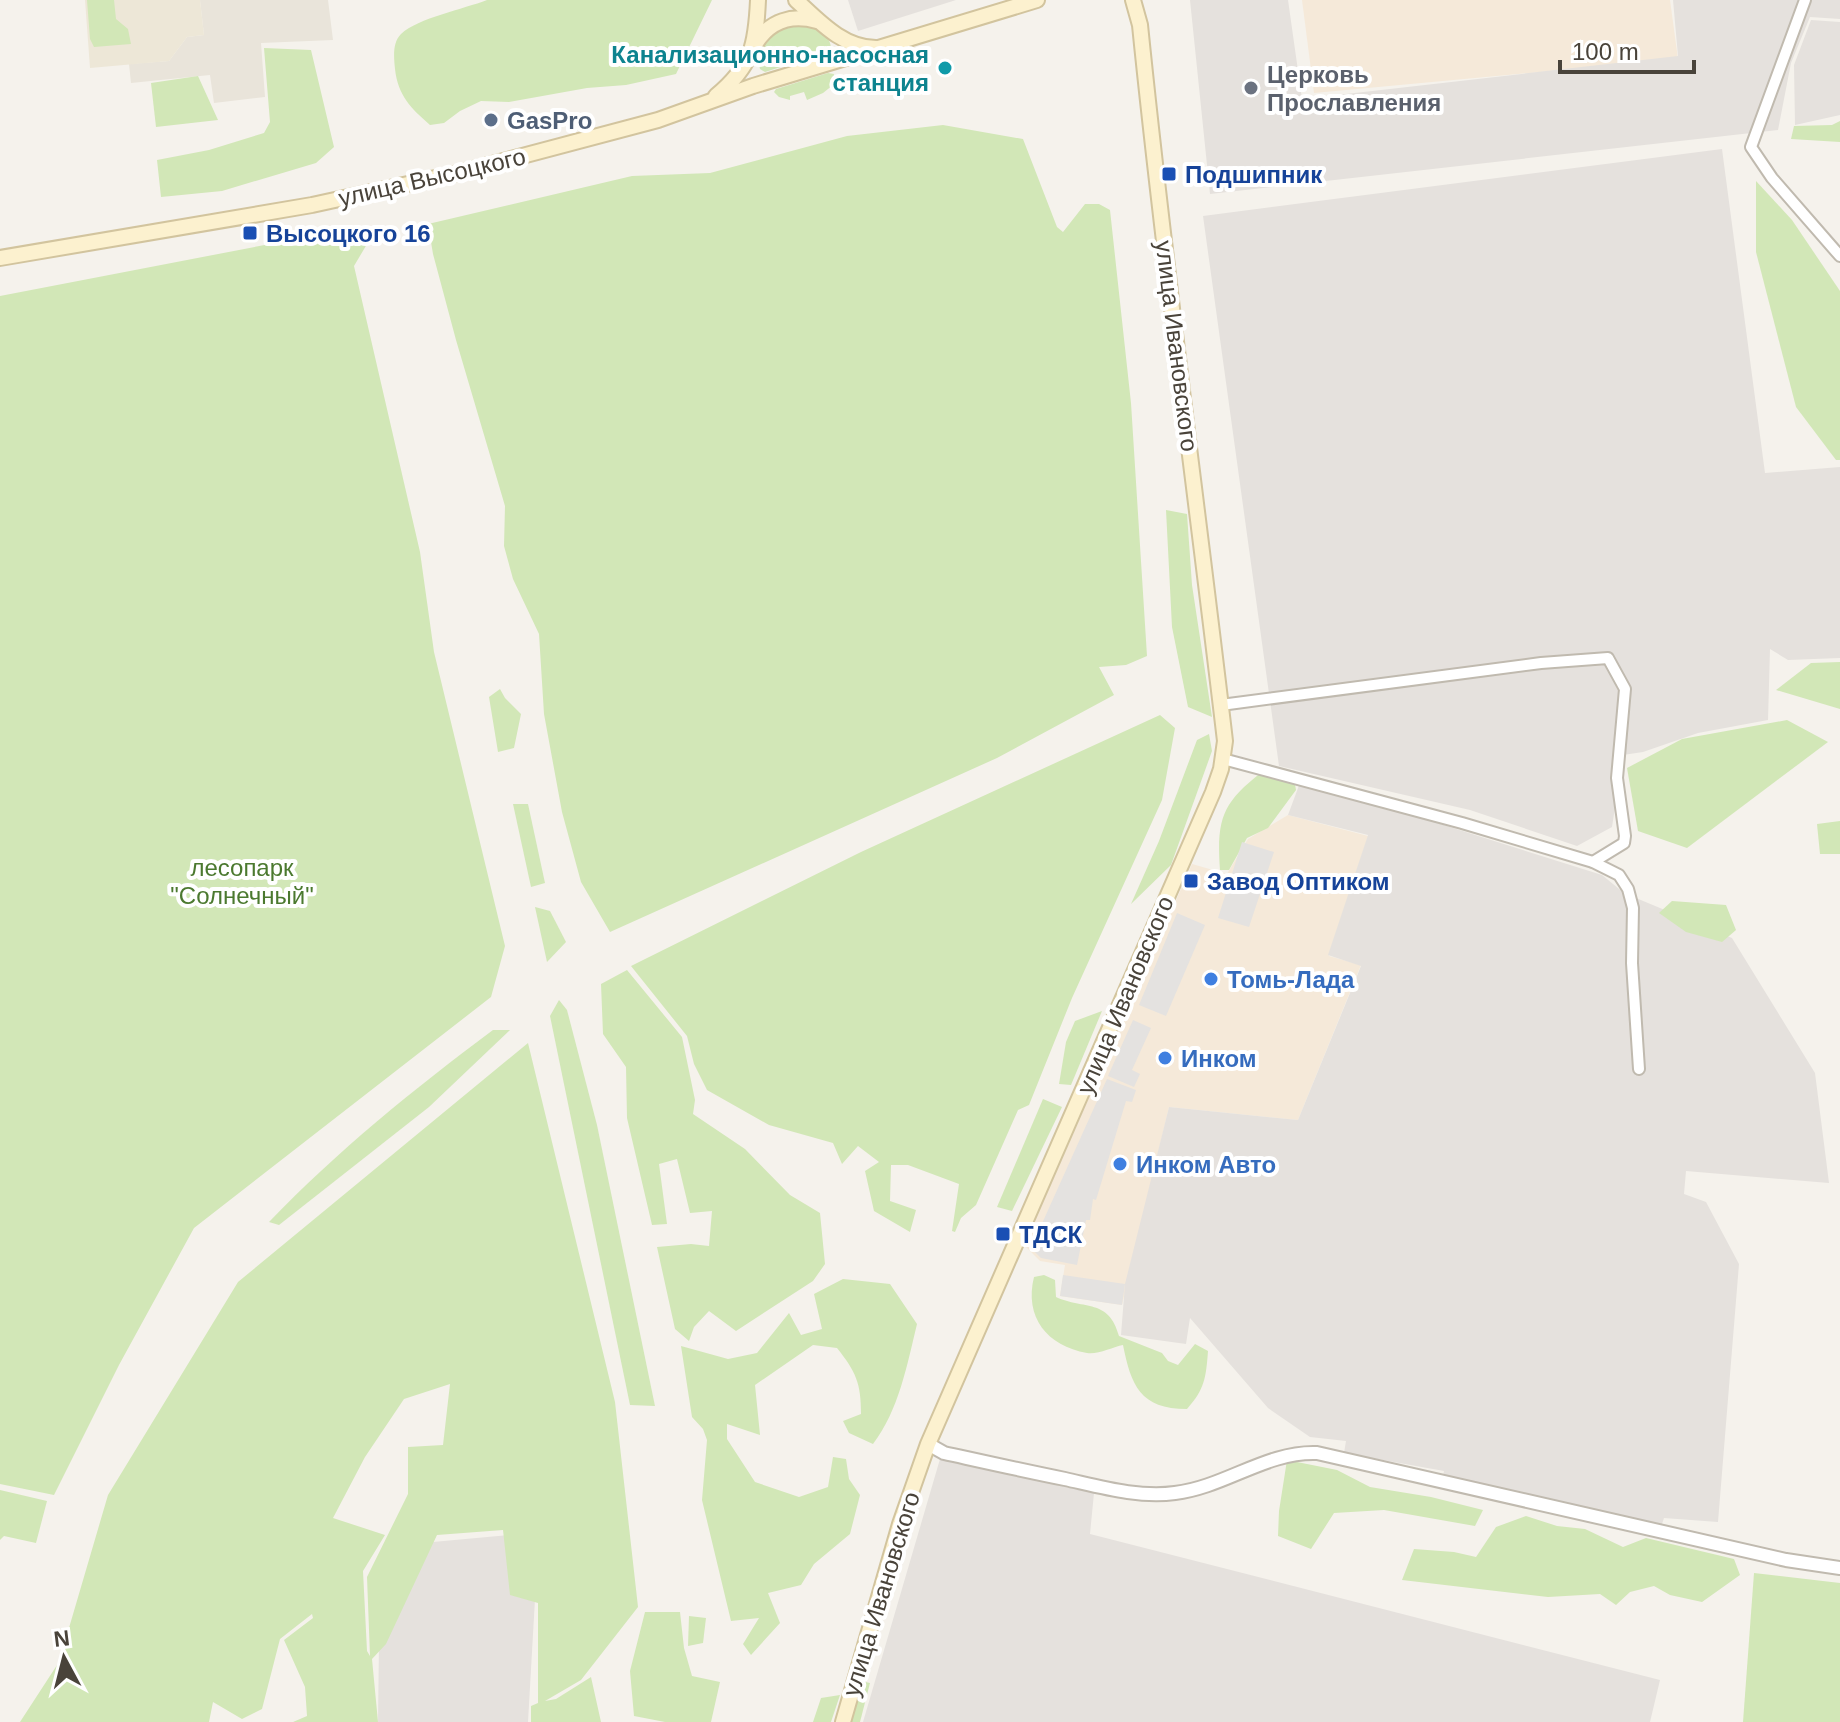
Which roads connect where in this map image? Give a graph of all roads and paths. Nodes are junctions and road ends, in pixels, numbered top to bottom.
1 (758, 0) edge
2 (796, 0) edge
3 (1037, 0) edge
4 (1133, 0) edge
5 (1805, 0) edge
6 (824, 25) junction
7 (753, 46) junction
8 (887, 48) junction
9 (847, 59) junction
10 (748, 62) junction
11 (753, 86) junction
12 (709, 101) junction
13 (1840, 256) edge
14 (0, 258) edge
15 (1221, 705) junction
16 (1223, 759) junction
17 (1593, 862) junction
18 (1639, 1069) dead end
19 (928, 1444) junction
20 (1840, 1568) edge
21 (843, 1722) edge

1 - 7 main road
2 - 6 main road
3 - 8 main road, улица Высоцкого
4 - 15 main road, улица Ивановского
5 - 13 street
6 - 7 main road
6 - 8 main road
6 - 9 main road
7 - 10 main road
8 - 9 main road, улица Высоцкого
9 - 11 main road, улица Высоцкого
10 - 11 main road
10 - 12 main road
11 - 12 main road, улица Высоцкого
12 - 14 main road, улица Высоцкого
15 - 16 main road, улица Ивановского
15 - 17 street
16 - 17 street
16 - 19 main road, улица Ивановского
17 - 18 street
19 - 20 street
19 - 21 main road, улица Ивановского

